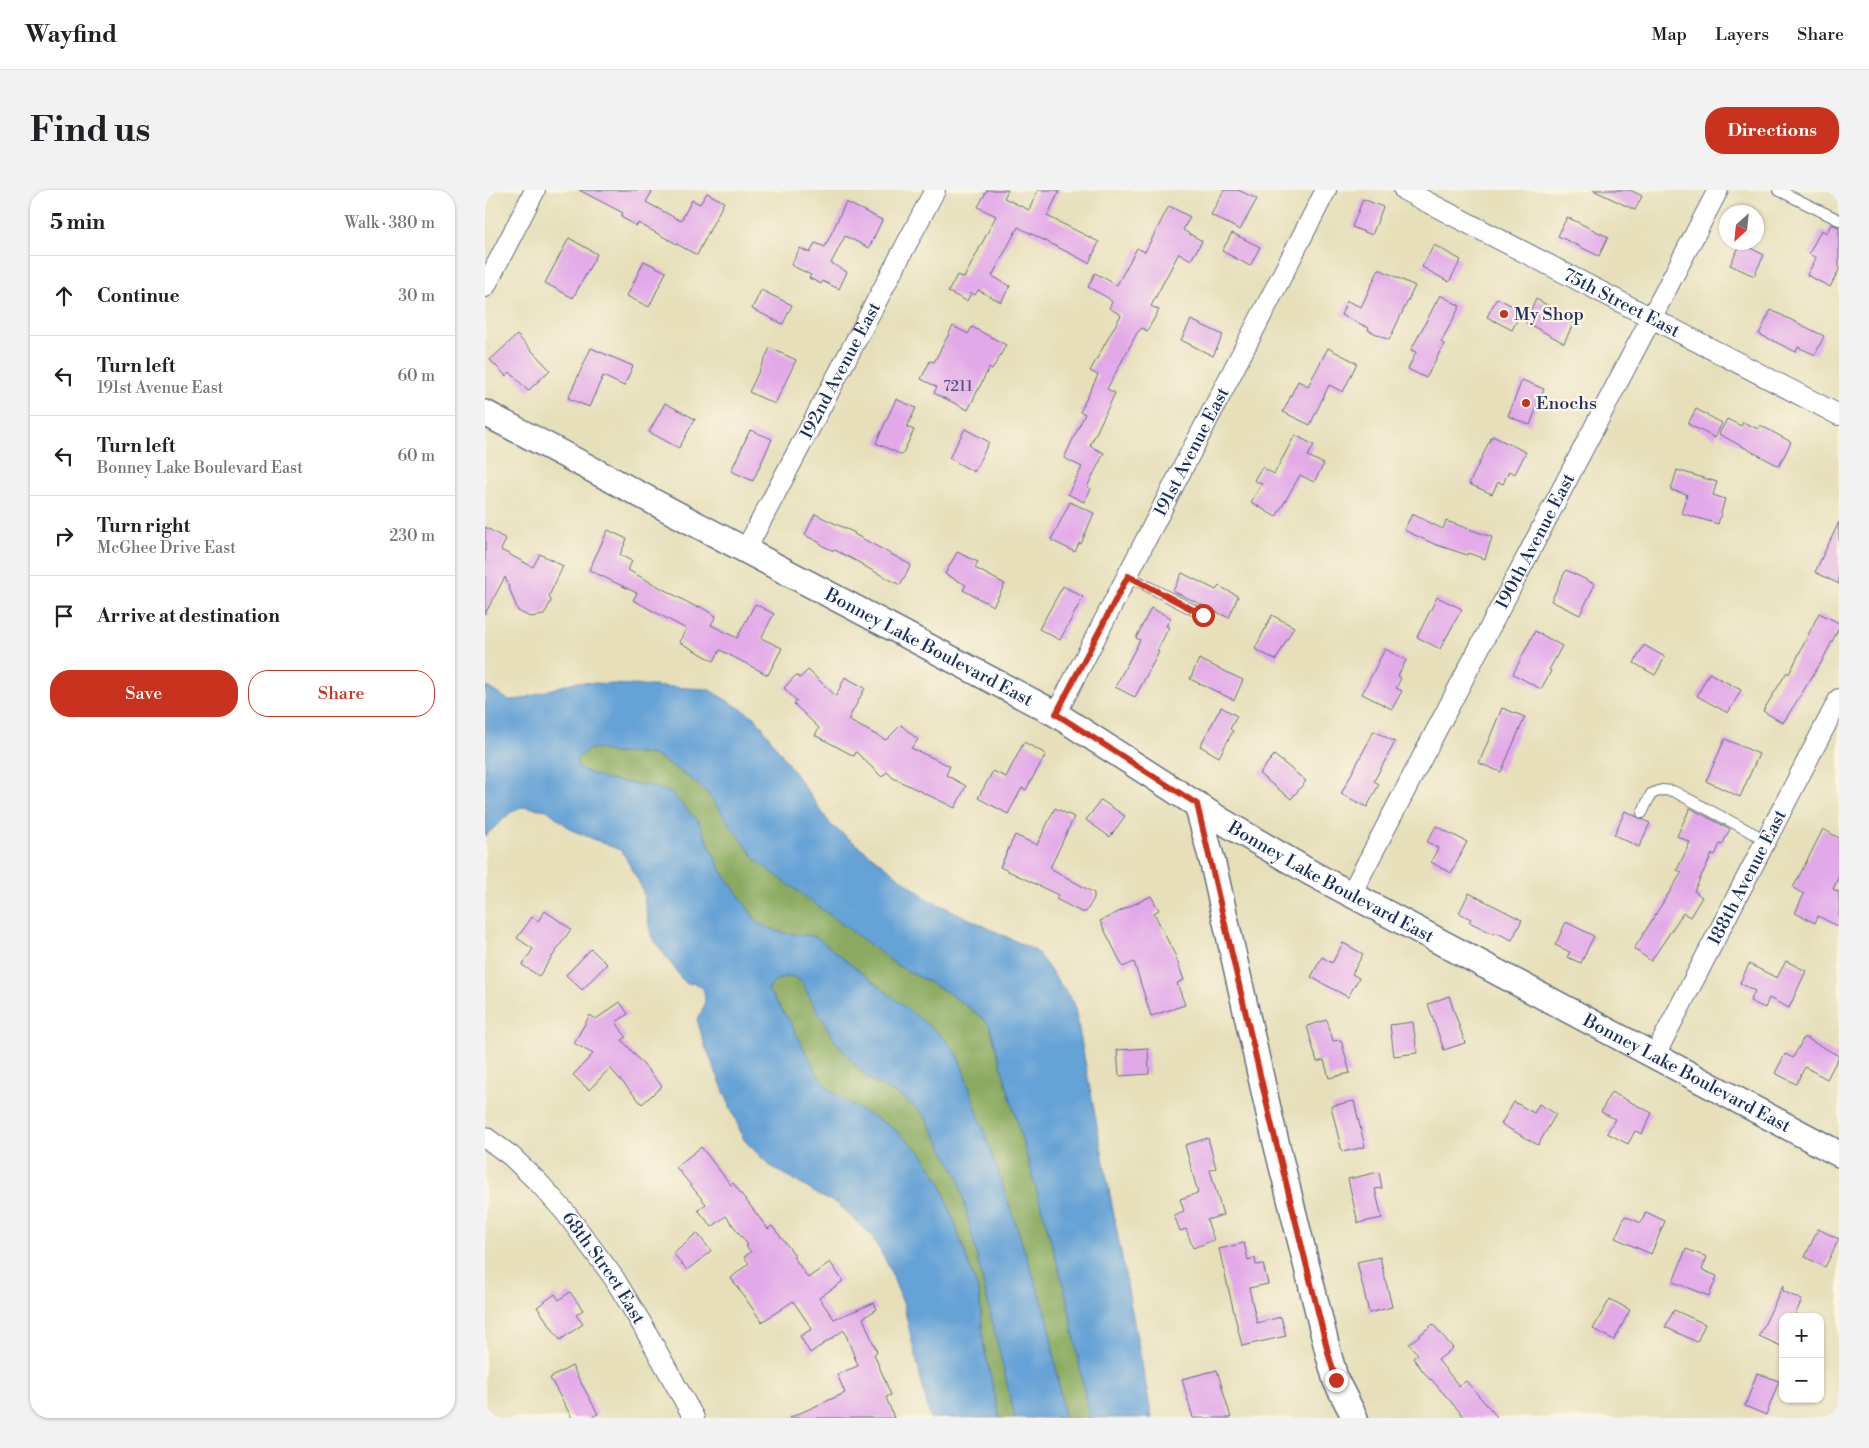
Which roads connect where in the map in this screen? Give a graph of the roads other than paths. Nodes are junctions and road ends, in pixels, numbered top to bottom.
1 (535, 190) edge
2 (935, 190) edge
3 (1326, 190) edge
4 (1404, 190) edge
5 (1718, 190) edge
6 (1777, 190) edge
7 (1839, 220) edge
8 (485, 287) edge
9 (1653, 318) junction
10 (485, 413) edge
11 (1839, 415) edge
12 (745, 551) junction
13 (1128, 576) junction
14 (1203, 615) dead end
15 (1839, 699) edge
16 (1056, 714) junction
17 (1197, 804) junction
18 (1642, 813) dead end
19 (1766, 840) junction
20 (1351, 894) junction
21 (1655, 1056) junction
22 (485, 1137) edge
23 (1839, 1154) edge
24 (694, 1418) edge
25 (1355, 1418) edge

1 - 8 street
2 - 12 street, 192nd Avenue East
3 - 13 street, 191st Avenue East
4 - 9 street, 75th Street East
5 - 9 street, 190th Avenue East
6 - 7 lane
9 - 11 street, 75th Street East
9 - 20 street, 190th Avenue East
10 - 12 street, Bonney Lake Boulevard East
12 - 16 street, Bonney Lake Boulevard East
13 - 14 lane
13 - 16 street, 191st Avenue East
15 - 19 street, 188th Avenue East
16 - 17 street, Bonney Lake Boulevard East
17 - 20 street, Bonney Lake Boulevard East
17 - 25 street
18 - 19 lane
19 - 21 street, 188th Avenue East
20 - 21 street, Bonney Lake Boulevard East
21 - 23 street, Bonney Lake Boulevard East
22 - 24 street, 68th Street East

